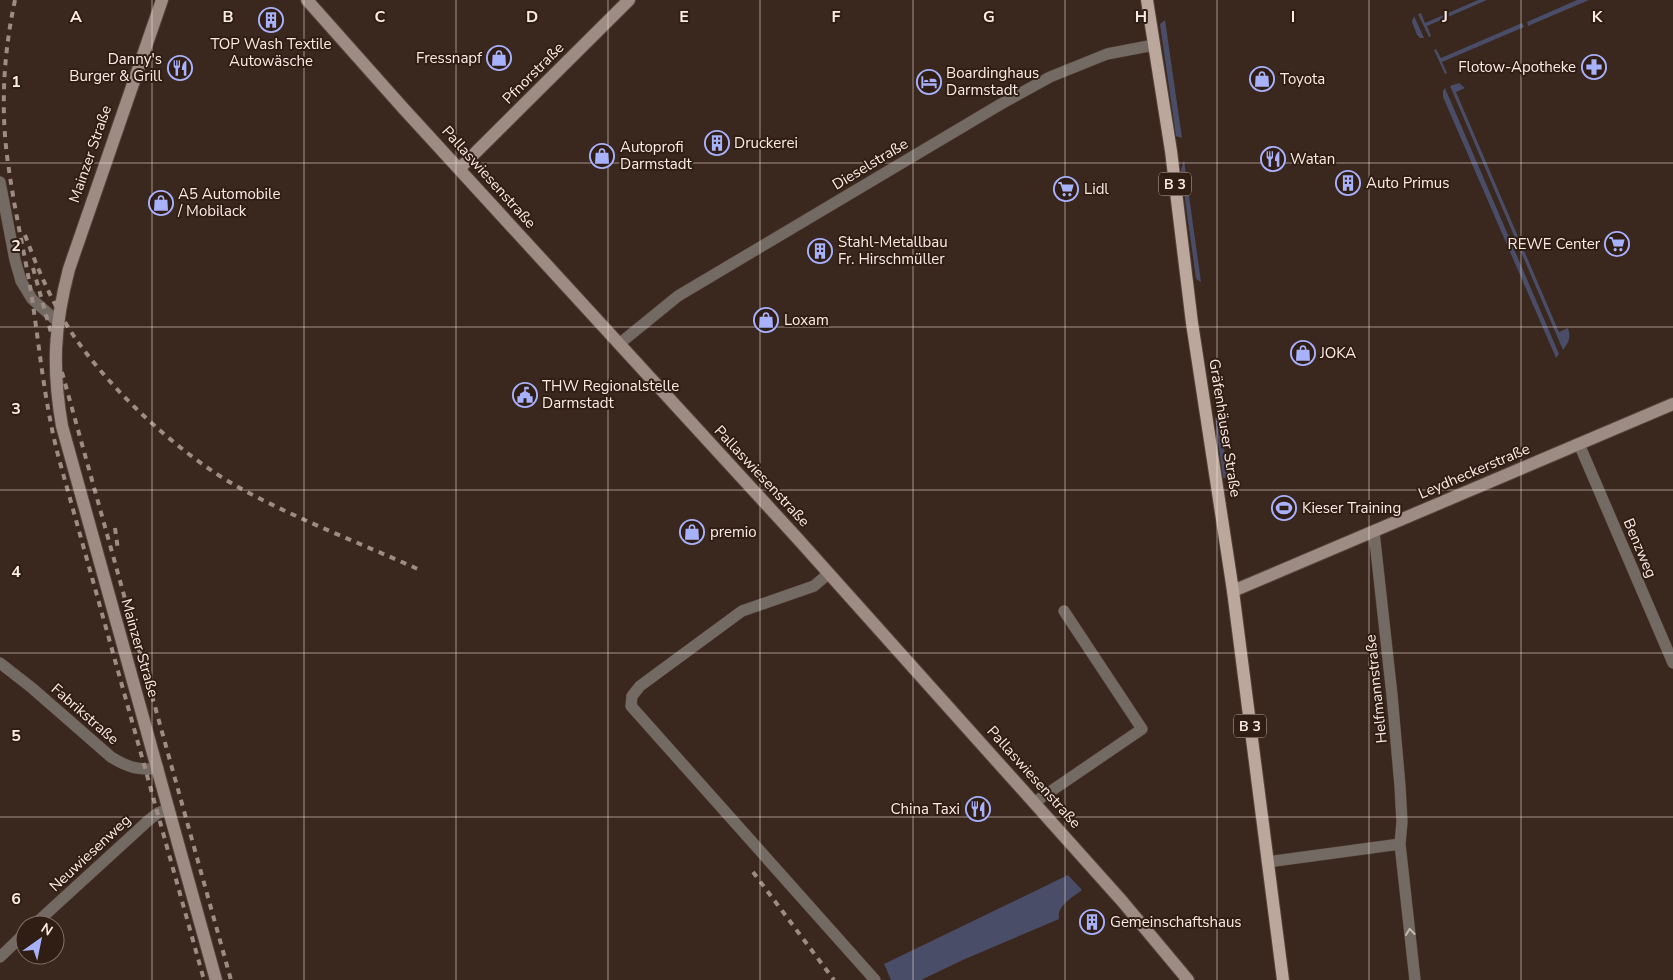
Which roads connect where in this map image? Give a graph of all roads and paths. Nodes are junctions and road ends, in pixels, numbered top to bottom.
1 (162, 0) edge
2 (307, 0) edge
3 (629, 0) edge
4 (1147, 0) edge
5 (1154, 45) junction
6 (460, 168) junction
7 (0, 182) edge
8 (58, 322) junction
9 (619, 344) junction
10 (1673, 404) edge
11 (1579, 444) junction
12 (1374, 532) junction
13 (828, 574) junction
14 (1233, 591) junction
15 (1064, 611) dead end
16 (0, 663) edge
17 (1673, 664) edge
18 (158, 768) junction
19 (1035, 802) junction
20 (169, 809) junction
21 (1400, 844) junction
22 (1267, 862) junction
23 (45, 915) edge
24 (15, 943) edge
25 (0, 956) edge
26 (216, 980) edge
27 (875, 980) edge
28 (1188, 980) edge
29 (1283, 980) edge
30 (1415, 980) edge

1 - 8 street, Mainzer Straße
2 - 6 street, Pallaswiesenstraße
3 - 6 street, Pfnorstraße
4 - 5 main road, Gräfenhäuser Straße / B 3
5 - 9 street, Dieselstraße
5 - 14 main road, Gräfenhäuser Straße / B 3
6 - 9 street, Pallaswiesenstraße
7 - 8 street
8 - 18 street, Mainzer Straße
9 - 13 street, Pallaswiesenstraße
10 - 11 street, Leydheckerstraße
11 - 12 street, Leydheckerstraße
11 - 17 street, Benzweg
12 - 14 street, Leydheckerstraße
12 - 21 street, Helfmannstraße
13 - 19 street, Pallaswiesenstraße
13 - 27 street
14 - 22 main road, Gräfenhäuser Straße / B 3
15 - 19 street
16 - 18 street, Fabrikstraße
18 - 20 street, Mainzer Straße
19 - 28 street, Pallaswiesenstraße
20 - 23 street, Neuwiesenweg
20 - 26 street, Mainzer Straße
21 - 22 street
30 -> 21 street, Helfmannstraße
22 - 29 main road, Gräfenhäuser Straße / B 3
24 - 25 street

